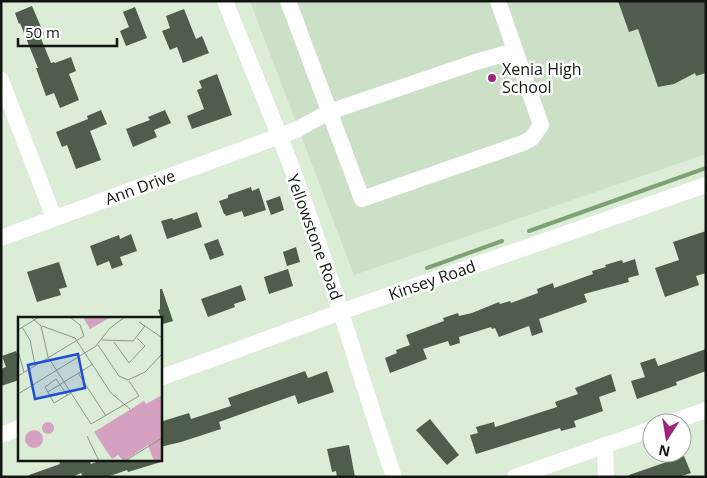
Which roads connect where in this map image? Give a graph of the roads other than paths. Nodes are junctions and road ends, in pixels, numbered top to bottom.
1 (225, 1) edge
2 (288, 1) edge
3 (498, 1) edge
4 (515, 51) junction
5 (1, 80) edge
6 (329, 112) junction
7 (278, 136) junction
8 (706, 185) edge
9 (54, 218) junction
10 (1, 238) edge
11 (348, 309) junction
12 (161, 378) edge
13 (706, 410) edge
14 (692, 415) edge
15 (18, 428) edge
16 (642, 432) edge
17 (1, 435) edge
18 (606, 445) junction
19 (394, 477) edge
20 (514, 477) edge
21 (606, 477) edge

1 - 7 street, Yellowstone Road
2 - 6 street
3 - 4 street
4 - 6 street, Ann Drive
4 - 6 street
5 - 9 street
6 - 7 street, Ann Drive
7 - 9 street, Ann Drive
7 - 11 street, Yellowstone Road
8 - 11 street, Kinsey Road
9 - 10 street, Ann Drive
11 - 12 street, Kinsey Road
11 - 19 street, Yellowstone Road
13 - 14 street
15 - 17 street
16 - 18 street
18 - 20 street
18 - 21 street

